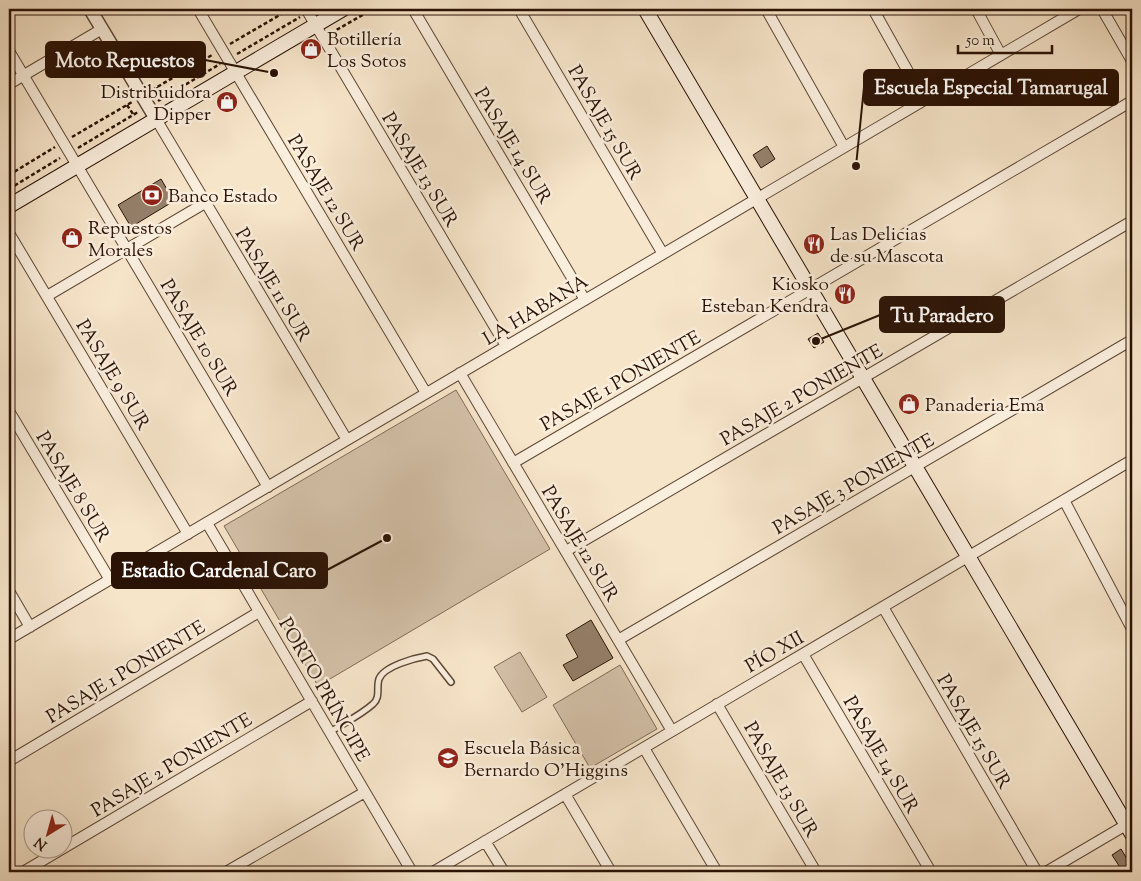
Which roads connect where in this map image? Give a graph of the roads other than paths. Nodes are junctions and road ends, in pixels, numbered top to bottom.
1 (90, 9) edge
2 (198, 9) edge
3 (343, 9) edge
4 (413, 9) edge
5 (519, 9) edge
6 (645, 9) edge
7 (766, 9) edge
8 (873, 9) edge
9 (976, 9) edge
10 (1079, 9) edge
11 (1102, 9) edge
12 (307, 11) edge
13 (315, 25) junction
14 (102, 29) junction
15 (9, 51) edge
16 (1001, 55) junction
17 (1132, 61) edge
18 (236, 72) junction
19 (23, 75) junction
20 (9, 84) edge
21 (924, 100) junction
22 (1132, 101) edge
23 (156, 119) junction
24 (844, 147) junction
25 (77, 166) junction
26 (756, 199) junction
27 (205, 202) junction
28 (9, 206) edge
29 (1132, 221) edge
30 (9, 233) edge
31 (127, 249) junction
32 (663, 254) junction
33 (811, 289) junction
34 (47, 296) junction
35 (585, 300) junction
36 (1132, 340) edge
37 (506, 346) junction
38 (460, 373) junction
39 (863, 378) junction
40 (426, 393) junction
41 (9, 411) edge
42 (347, 440) junction
43 (1132, 460) edge
44 (513, 463) junction
45 (916, 467) junction
46 (268, 486) junction
47 (1064, 500) junction
48 (207, 523) junction
49 (188, 534) junction
50 (566, 551) junction
51 (968, 556) junction
52 (110, 580) junction
53 (9, 591) edge
54 (883, 607) junction
55 (259, 612) junction
56 (30, 627) junction
57 (1132, 628) edge
58 (9, 639) edge
59 (618, 640) junction
60 (803, 654) junction
61 (451, 682) dead end
62 (312, 701) junction
63 (717, 704) junction
64 (672, 731) junction
65 (330, 732) junction
66 (644, 748) junction
67 (9, 761) edge
68 (365, 792) junction
69 (565, 794) junction
70 (1130, 827) edge
71 (485, 841) junction
72 (23, 872) edge
73 (226, 872) edge
74 (412, 872) edge
75 (432, 872) edge
76 (504, 872) edge
77 (611, 872) edge
78 (717, 872) edge
79 (816, 872) edge
80 (931, 872) edge
81 (1037, 872) edge
82 (1046, 872) edge

1 - 14 street
2 - 18 street, PASAJE 12 SUR
3 - 13 main road
4 - 35 street, PASAJE 14 SUR
5 - 32 street, PASAJE 15 SUR
6 - 26 main road
7 - 24 street
8 - 21 street
9 - 16 street
10 - 16 street, LA HABANA
11 - 17 street
12 - 13 street, PASAJE 13 SUR
13 - 18 main road
13 - 37 street, PASAJE 13 SUR
14 - 19 street
14 - 23 street
15 - 19 street, PASAJE 10 SUR
16 - 21 street, LA HABANA
18 - 23 main road
18 - 40 street, PASAJE 12 SUR
19 - 20 street
19 - 25 street, PASAJE 10 SUR
21 - 24 street, LA HABANA
22 - 33 street, PASAJE 1 PONIENTE
23 - 25 main road
23 - 27 street, PASAJE 11 SUR
24 - 26 street, LA HABANA
25 - 28 main road
25 - 31 street, PASAJE 10 SUR
26 - 32 street, LA HABANA
26 - 33 main road
27 - 31 street
27 - 42 street, PASAJE 11 SUR
29 - 39 street, PASAJE 2 PONIENTE
30 - 34 street, PASAJE 9 SUR
31 - 34 street
31 - 46 street, PASAJE 10 SUR
32 - 35 street, LA HABANA
33 - 39 main road
33 - 44 street, PASAJE 1 PONIENTE
34 - 49 street, PASAJE 9 SUR
35 - 37 street, LA HABANA
36 - 45 street, PASAJE 3 PONIENTE
37 - 38 street, LA HABANA
38 - 40 street, LA HABANA
38 - 44 street, PASAJE 12 SUR
39 - 45 main road
39 - 50 street, PASAJE 2 PONIENTE
40 - 42 street, LA HABANA
41 - 52 street, PASAJE 8 SUR
42 - 46 street, LA HABANA
43 - 47 street, PÍO XII
44 - 50 street, PASAJE 12 SUR
45 - 51 main road
45 - 59 street, PASAJE 3 PONIENTE
46 - 48 street, LA HABANA
47 - 51 street, PÍO XII
47 - 57 street
48 - 49 street, LA HABANA
48 - 55 street, PORTO PRÍNCIPE
49 - 52 street, LA HABANA
50 - 59 street, PASAJE 12 SUR
51 - 54 street, PÍO XII
51 - 70 main road
52 - 56 street, LA HABANA
53 - 56 street
54 - 60 street, PÍO XII
54 - 81 street, PASAJE 15 SUR
55 - 62 street, PORTO PRÍNCIPE
55 - 67 street, PASAJE 1 PONIENTE
56 - 58 street, LA HABANA
59 - 64 street, PASAJE 12 SUR
60 - 63 street, PÍO XII
60 - 80 street, PASAJE 14 SUR
61 - 65 lane
62 - 65 street, PORTO PRÍNCIPE
62 - 72 street, PASAJE 2 PONIENTE
63 - 64 street, PÍO XII
63 - 79 street, PASAJE 13 SUR
64 - 66 street, PÍO XII
65 - 68 street, PORTO PRÍNCIPE
66 - 69 street, PÍO XII
66 - 78 street
68 - 73 street
68 - 74 street, PORTO PRÍNCIPE
69 - 71 street, PÍO XII
69 - 77 street
70 - 82 street
71 - 75 street, PÍO XII
71 - 76 street

